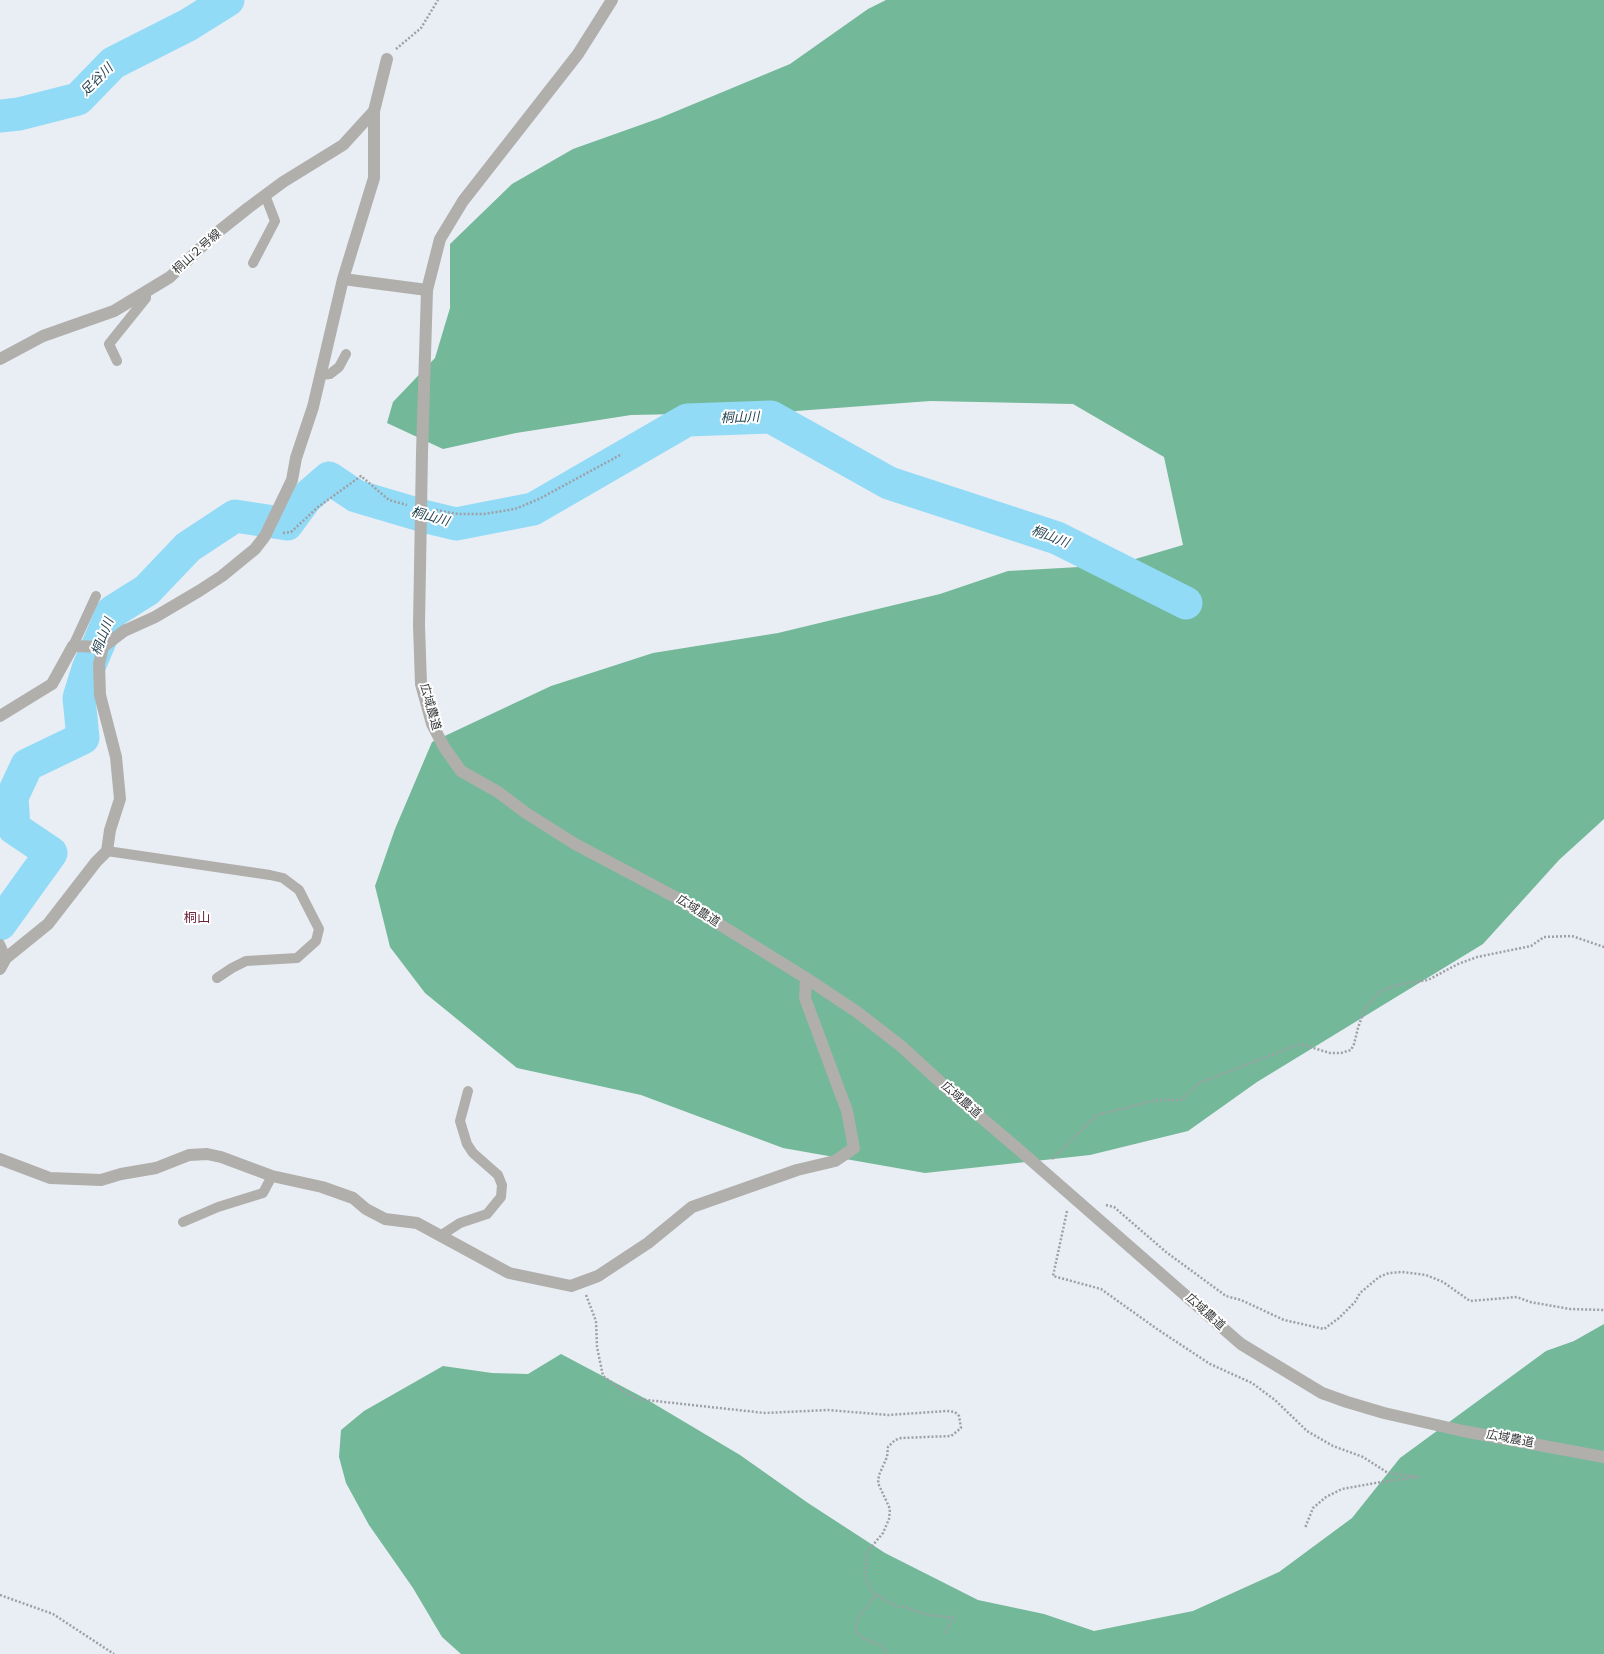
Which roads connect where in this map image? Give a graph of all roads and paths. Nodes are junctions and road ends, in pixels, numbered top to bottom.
1 (438, 0) edge
2 (612, 0) edge
3 (387, 59) joint
4 (374, 111) junction
5 (265, 195) junction
6 (253, 263) dead end
7 (343, 280) junction
8 (427, 290) junction
9 (146, 292) junction
10 (346, 354) dead end
11 (0, 359) edge
12 (117, 361) dead end
13 (321, 375) junction
14 (622, 454) dead end
15 (411, 505) dead end
16 (435, 510) dead end
17 (265, 536) junction
18 (96, 596) dead end
19 (73, 646) junction
20 (103, 647) junction
21 (0, 716) edge
22 (107, 851) junction
23 (0, 944) edge
24 (1604, 947) edge
25 (6, 958) junction
26 (0, 969) edge
27 (217, 978) dead end
28 (806, 978) junction
29 (468, 1091) dead end
30 (0, 1159) edge
31 (1042, 1170) junction
32 (272, 1176) junction
33 (1070, 1195) junction
34 (1100, 1203) dead end
35 (183, 1222) dead end
36 (440, 1236) junction
37 (571, 1286) junction
38 (1604, 1310) edge
39 (1604, 1457) edge
40 (1305, 1528) dead end
41 (0, 1595) edge
42 (876, 1595) junction
43 (945, 1633) dead end
44 (114, 1654) edge
45 (887, 1654) edge

1 - 3 path
2 - 8 street, 広域農道
3 - 4 street
4 - 5 street, 桐山２号線
4 - 7 street
5 - 6 lane
5 - 9 street, 桐山２号線
7 - 8 street
7 - 13 street
8 - 28 street, 広域農道
9 - 11 street, 桐山２号線
9 - 12 lane
10 - 13 lane
13 - 17 street
14 - 16 path
15 - 17 path
17 - 20 street
18 - 19 lane
19 - 20 street
19 - 21 street
20 - 22 street
22 - 25 street
22 - 27 lane
23 - 25 lane
24 - 31 path
25 - 26 street
28 - 31 street, 広域農道
28 - 37 street
29 - 36 lane
30 - 32 street
31 - 33 street, 広域農道
32 - 35 lane
32 - 36 street
33 - 39 street, 広域農道
33 - 40 path
34 - 38 path
36 - 37 street
37 - 42 path
41 - 44 path
42 - 43 path
42 - 45 path

